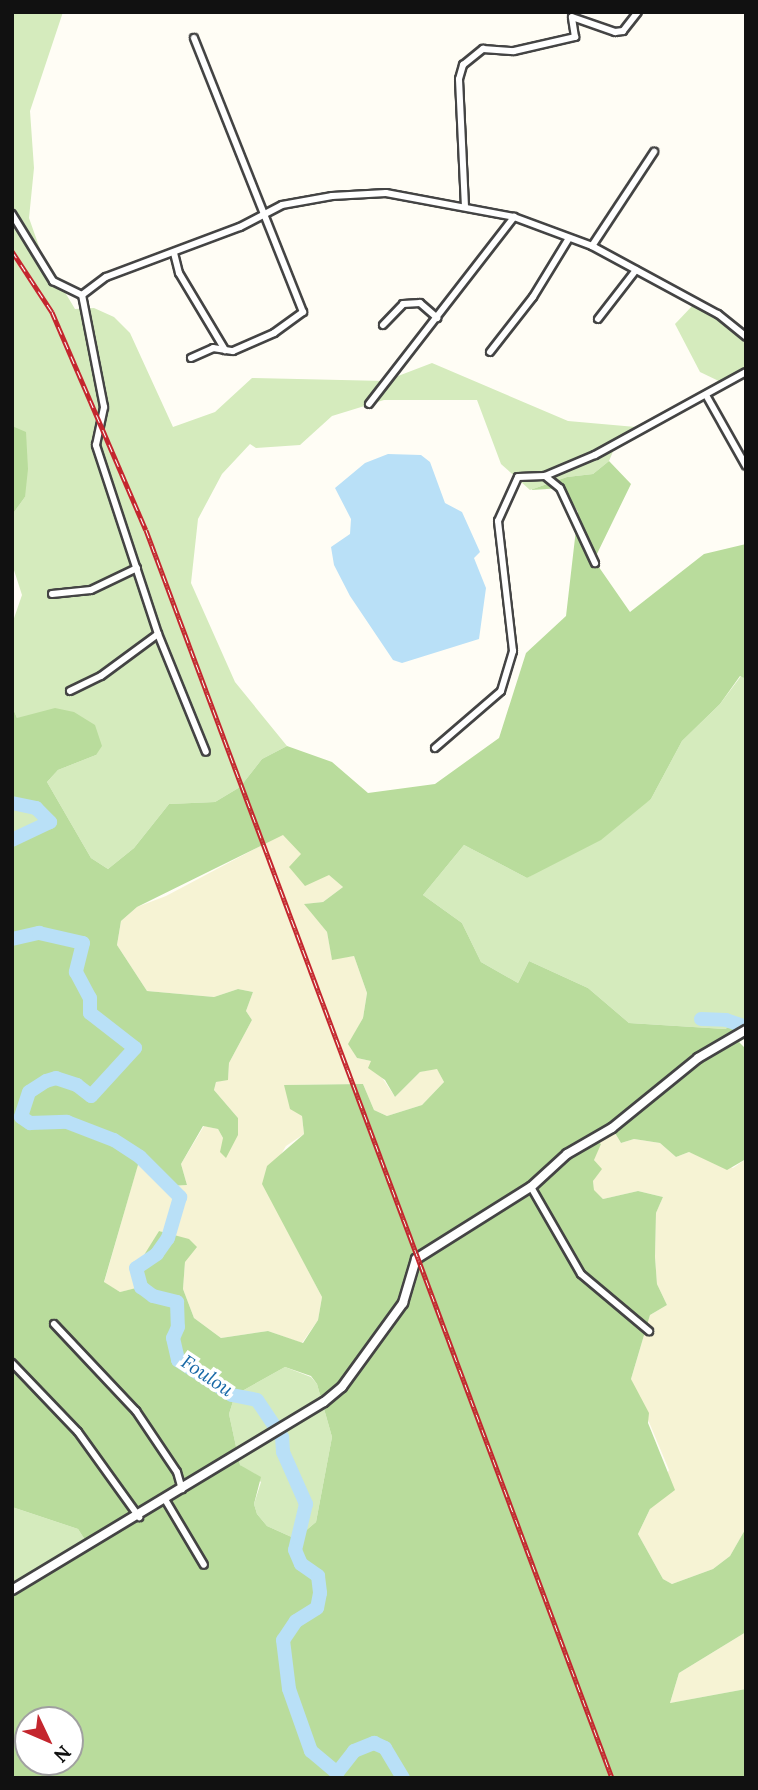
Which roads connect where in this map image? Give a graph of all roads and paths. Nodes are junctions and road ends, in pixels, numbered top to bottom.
1 (638, 12) edge
2 (194, 38) dead end
3 (654, 152) dead end
4 (466, 207) junction
5 (267, 212) junction
6 (12, 214) edge
7 (514, 216) junction
8 (569, 238) junction
9 (592, 246) junction
10 (174, 253) junction
11 (636, 270) junction
12 (82, 295) junction
13 (437, 318) junction
14 (598, 320) dead end
15 (383, 325) dead end
16 (746, 337) edge
17 (225, 350) junction
18 (490, 352) dead end
19 (191, 358) dead end
20 (746, 372) edge
21 (705, 396) junction
22 (369, 404) dead end
23 (746, 466) edge
24 (545, 476) junction
25 (595, 562) dead end
26 (137, 568) junction
27 (52, 594) dead end
28 (158, 634) junction
29 (70, 691) dead end
30 (435, 748) dead end
31 (206, 752) dead end
32 (746, 1030) edge
33 (531, 1187) junction
34 (54, 1324) dead end
35 (649, 1331) dead end
36 (12, 1363) edge
37 (182, 1491) junction
38 (166, 1501) junction
39 (139, 1517) junction
40 (204, 1564) dead end
41 (12, 1590) edge

1 - 4 street
2 - 5 street
3 - 9 street
4 - 5 street
4 - 7 street
5 - 10 street
5 - 17 street
6 - 12 street
7 - 8 street
7 - 13 street
8 - 9 street
8 - 18 street
9 - 11 street
10 - 12 street
10 - 17 street
11 - 14 street
11 - 16 street
12 - 26 street
13 - 15 street
13 - 22 street
17 - 19 street
20 - 21 street
21 - 23 street
21 - 24 street
24 - 25 street
24 - 30 street
26 - 27 street
26 - 28 street
28 - 29 street
28 - 31 street
32 - 33 street
33 - 35 street
33 - 37 street
34 - 37 street
36 - 39 street
37 - 38 street
38 - 39 street
38 - 40 street
39 - 41 street

